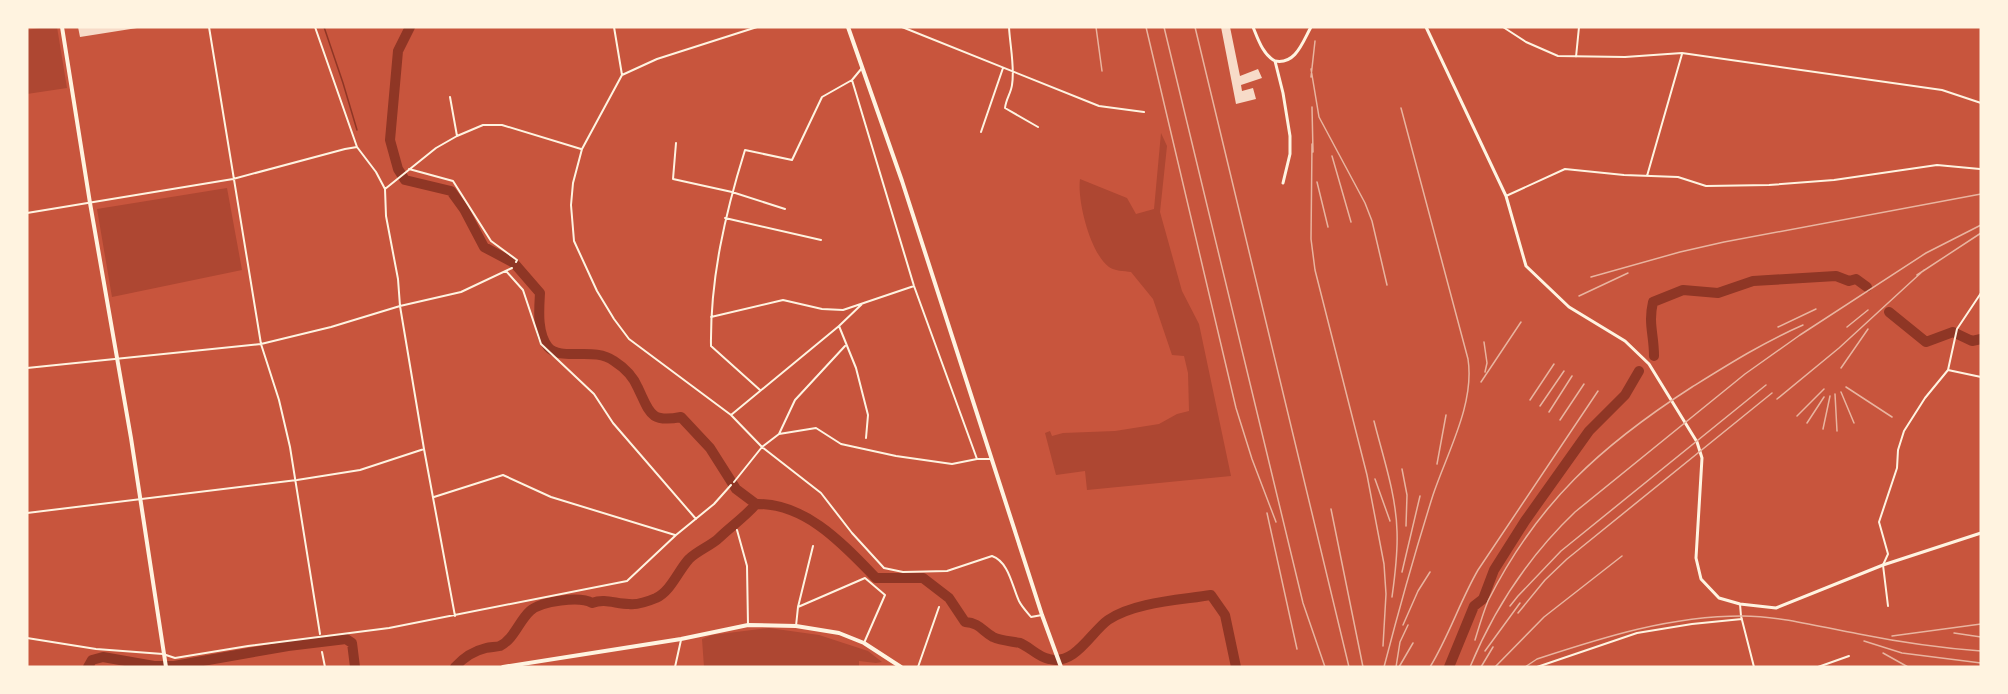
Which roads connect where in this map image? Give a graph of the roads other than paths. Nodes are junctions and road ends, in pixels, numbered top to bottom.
1 (63, 27) edge
2 (208, 27) edge
3 (315, 27) edge
4 (614, 27) edge
5 (757, 27) edge
6 (848, 27) edge
7 (902, 27) edge
8 (1009, 27) edge
9 (1253, 27) edge
10 (1311, 27) edge
11 (1426, 27) edge
12 (1503, 27) edge
13 (1579, 27) edge
14 (1682, 53) junction
15 (1576, 57) junction
16 (1275, 61) junction
17 (862, 68) junction
18 (1003, 68) junction
19 (1013, 72) junction
20 (622, 75) junction
21 (852, 80) junction
22 (450, 97) dead end
23 (1981, 103) edge
24 (1144, 112) dead end
25 (1038, 127) dead end
26 (981, 132) dead end
27 (457, 136) junction
28 (676, 143) dead end
29 (357, 147) junction
30 (582, 149) junction
31 (409, 169) junction
32 (1980, 169) edge
33 (1647, 176) junction
34 (233, 178) junction
35 (1283, 183) dead end
36 (385, 189) junction
37 (732, 192) junction
38 (1506, 196) junction
39 (90, 203) junction
40 (785, 209) dead end
41 (27, 213) edge
42 (725, 218) junction
43 (820, 240) dead end
44 (516, 262) dead end
45 (512, 268) dead end
46 (506, 271) junction
47 (914, 286) junction
48 (1981, 292) edge
49 (862, 303) junction
50 (400, 306) junction
51 (711, 317) junction
52 (839, 326) junction
53 (261, 344) junction
54 (846, 345) junction
55 (118, 360) junction
56 (27, 368) edge
57 (1948, 370) junction
58 (1981, 377) edge
59 (760, 390) junction
60 (731, 415) junction
61 (779, 434) junction
62 (866, 438) dead end
63 (762, 447) junction
64 (423, 449) junction
65 (977, 459) junction
66 (991, 459) junction
67 (297, 480) junction
68 (434, 497) junction
69 (141, 500) junction
70 (27, 513) edge
71 (696, 519) junction
72 (737, 530) dead end
73 (1981, 533) edge
74 (676, 535) junction
75 (813, 546) dead end
76 (1883, 565) junction
77 (1740, 604) junction
78 (1888, 606) dead end
79 (798, 607) junction
80 (939, 607) dead end
81 (1042, 615) junction
82 (455, 616) junction
83 (1742, 619) junction
84 (748, 625) junction
85 (796, 626) junction
86 (320, 636) junction
87 (27, 638) edge
88 (681, 639) junction
89 (864, 643) junction
90 (322, 652) dead end
91 (163, 654) junction
92 (1849, 656) dead end
93 (166, 667) edge
94 (325, 667) edge
95 (503, 667) edge
96 (675, 667) edge
97 (901, 667) edge
98 (918, 667) edge
99 (1061, 667) edge
100 (1537, 667) edge
101 (1754, 667) edge
102 (1818, 667) edge

1 - 39 main road
2 - 34 street
3 - 29 street
4 - 20 street
5 - 20 street
6 - 17 main road
7 - 18 street
8 - 19 street
9 - 16 street
10 - 16 street
11 - 38 street
12 - 15 street
13 - 15 street
14 - 15 street
14 - 23 street
14 - 33 street
16 - 35 street
17 - 21 street
17 - 66 main road
18 - 19 street
18 - 26 street
19 - 24 street
19 - 25 street
20 - 30 street
21 - 37 street
21 - 47 street
22 - 27 street
27 - 30 street
27 - 31 street
28 - 37 street
29 - 34 street
29 - 36 street
30 - 60 street
31 - 36 street
31 - 44 street
32 - 33 street
33 - 38 street
34 - 39 street
34 - 53 street
36 - 50 street
37 - 40 street
37 - 42 street
38 - 77 street
39 - 41 street
39 - 55 main road
42 - 43 street
42 - 51 street
45 - 46 street
46 - 50 street
46 - 71 street
47 - 49 street
47 - 65 street
48 - 57 street
49 - 51 street
49 - 52 street
50 - 53 street
50 - 64 street
51 - 59 street
52 - 54 street
52 - 59 street
53 - 55 street
53 - 67 street
54 - 61 street
54 - 62 street
55 - 56 street
55 - 69 main road
57 - 58 street
57 - 76 street
59 - 60 street
60 - 63 street
61 - 63 street
61 - 65 street
63 - 71 street
63 - 81 street
64 - 67 street
64 - 68 street
65 - 66 street
66 - 81 main road
67 - 69 street
67 - 86 street
68 - 74 street
68 - 82 street
69 - 70 street
69 - 91 main road
71 - 74 street
72 - 84 street
73 - 76 street
74 - 82 street
75 - 79 street
76 - 77 street
76 - 78 street
77 - 83 street
79 - 85 street
79 - 89 street
80 - 98 street
81 - 99 main road
82 - 86 street
83 - 100 street
83 - 101 street
84 - 85 main road
84 - 88 main road
85 - 89 main road
86 - 91 street
87 - 91 street
88 - 95 main road
88 - 96 street
89 - 97 main road
90 - 94 street
91 - 93 main road
92 - 102 street

